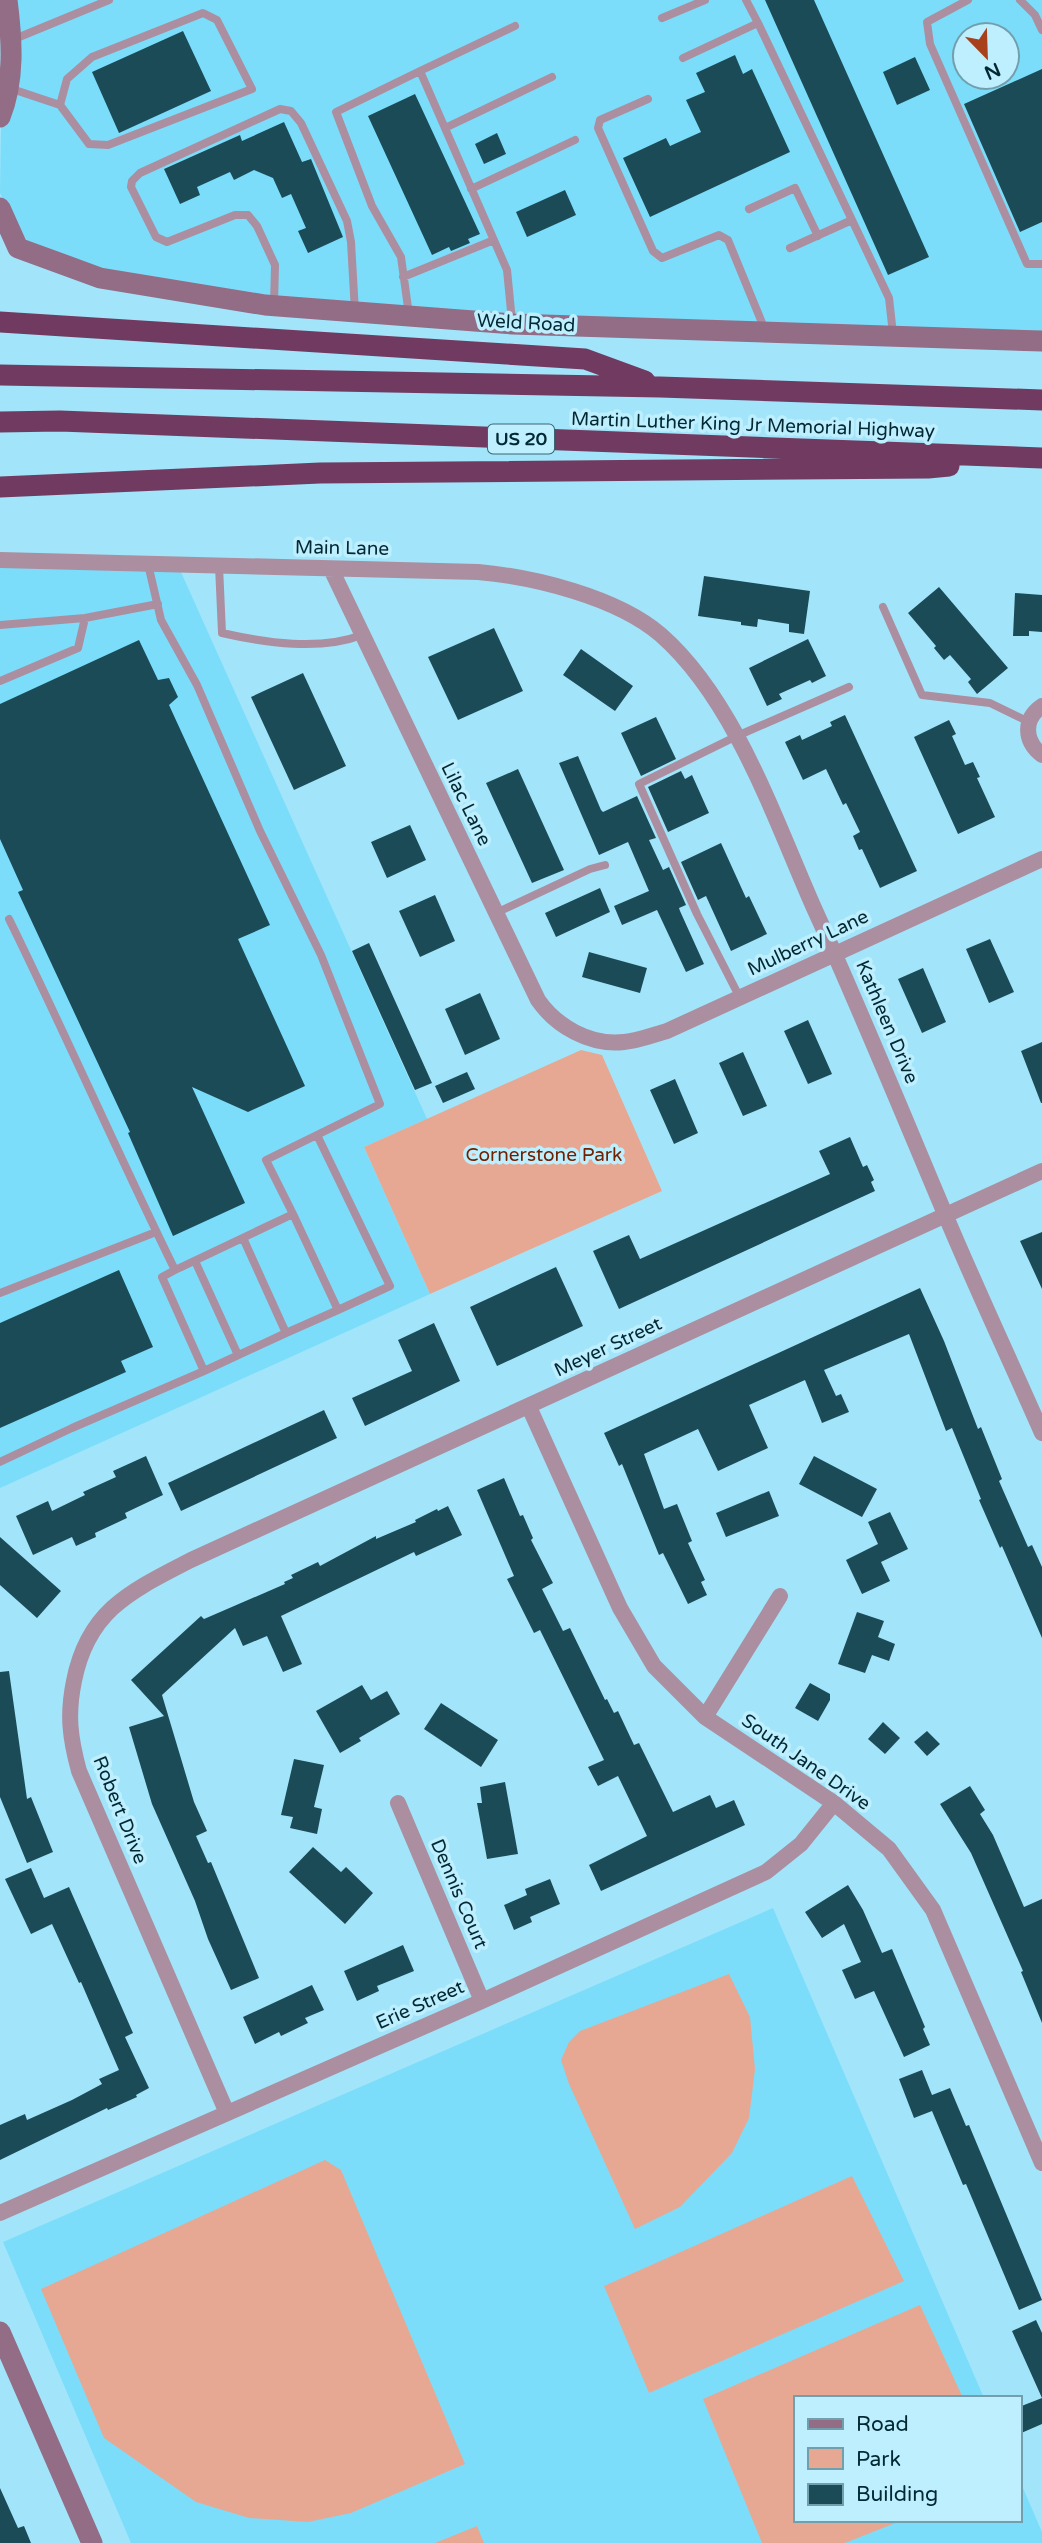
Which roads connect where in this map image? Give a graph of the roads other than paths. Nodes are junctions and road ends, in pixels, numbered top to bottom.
1 (7, 0) edge
2 (109, 0) edge
3 (705, 0) edge
4 (746, 0) edge
5 (968, 0) edge
6 (1020, 0) edge
7 (662, 18) dead end
8 (758, 23) junction
9 (515, 26) dead end
10 (1042, 30) edge
11 (12, 40) junction
12 (683, 58) dead end
13 (420, 71) junction
14 (552, 77) dead end
15 (9, 88) junction
16 (648, 99) dead end
17 (60, 105) junction
18 (0, 117) edge
19 (445, 128) junction
20 (575, 140) dead end
21 (471, 189) junction
22 (0, 208) edge
23 (748, 209) dead end
24 (852, 220) junction
25 (818, 236) junction
26 (494, 240) junction
27 (790, 248) dead end
28 (1042, 264) edge
29 (403, 277) junction
30 (274, 306) junction
31 (355, 312) junction
32 (409, 316) junction
33 (0, 322) edge
34 (513, 324) junction
35 (766, 332) junction
36 (893, 337) junction
37 (1042, 341) edge
38 (0, 375) edge
39 (660, 387) junction
40 (1042, 400) edge
41 (0, 422) edge
42 (1039, 458) edge
43 (0, 487) edge
44 (0, 560) edge
45 (148, 564) junction
46 (219, 566) junction
47 (331, 569) junction
48 (158, 604) junction
49 (883, 607) dead end
50 (85, 618) junction
51 (0, 625) edge
52 (362, 635) junction
53 (668, 642) joint
54 (0, 681) edge
55 (849, 687) dead end
56 (1042, 706) edge
57 (1029, 722) junction
58 (737, 736) junction
59 (1042, 755) edge
60 (1042, 859) edge
61 (605, 865) dead end
62 (496, 913) junction
63 (9, 919) dead end
64 (834, 954) junction
65 (740, 998) junction
66 (586, 1037) joint
67 (317, 1135) junction
68 (1042, 1171) edge
69 (293, 1214) junction
70 (946, 1217) junction
71 (156, 1232) junction
72 (243, 1238) junction
73 (195, 1261) junction
74 (174, 1270) junction
75 (0, 1293) edge
76 (338, 1310) junction
77 (286, 1333) junction
78 (238, 1355) junction
79 (204, 1371) junction
80 (529, 1407) junction
81 (1042, 1433) edge
82 (0, 1462) edge
83 (191, 1560) joint
84 (780, 1596) dead end
85 (705, 1717) junction
86 (397, 1803) dead end
87 (834, 1803) junction
88 (482, 2001) junction
89 (227, 2113) junction
90 (1042, 2163) edge
91 (0, 2213) edge
92 (0, 2332) edge
93 (92, 2543) edge

1 - 11 street
2 - 11 lane
3 - 7 lane
4 - 8 lane
5 - 28 lane
6 - 10 lane
8 - 12 lane
8 - 24 lane
9 - 13 lane
11 - 15 street
13 - 19 lane
13 - 29 lane
14 - 19 lane
15 - 17 lane
15 - 18 street
16 - 35 lane
17 - 17 lane
19 - 21 lane
20 - 21 lane
21 - 26 lane
22 - 30 street, Weld Road
23 - 25 lane
24 - 25 lane
24 - 36 lane
25 - 27 lane
26 - 29 lane
26 - 34 lane
29 - 32 lane
30 - 31 street, Weld Road
30 - 31 lane
31 - 32 street, Weld Road
32 - 34 street, Weld Road
33 - 39 highway
34 - 35 street, Weld Road
35 - 36 street, Weld Road
36 - 37 street, Weld Road
38 - 39 highway, Martin Luther King Jr Memorial Highway
39 - 40 highway, Martin Luther King Jr Memorial Highway
41 - 42 highway, Martin Luther King Jr Memorial Highway / US 20
42 - 43 highway
44 - 45 street, Main Lane
45 - 46 street, Main Lane
45 - 48 lane
46 - 47 street, Main Lane
46 - 52 lane
47 - 52 street, Lilac Lane
47 - 53 street, Main Lane
48 - 50 lane
48 - 67 lane
49 - 57 lane
50 - 51 lane
50 - 54 lane
52 - 62 street, Lilac Lane
53 - 58 street, Kathleen Drive
55 - 58 lane
56 - 57 street
57 - 59 street
58 - 64 street, Kathleen Drive
58 - 65 lane
60 - 64 street, Mulberry Lane
61 - 62 lane
62 - 66 street, Lilac Lane
63 - 71 lane
64 - 65 street, Mulberry Lane
64 - 70 street, Kathleen Drive
65 - 66 street, Mulberry Lane
67 - 69 lane
67 - 76 lane
68 - 70 street, Meyer Street
69 - 72 lane
69 - 76 lane
70 - 80 street, Meyer Street
70 - 81 street, Kathleen Drive
71 - 74 lane
71 - 75 lane
72 - 73 lane
72 - 77 lane
73 - 74 lane
73 - 78 lane
74 - 79 lane
76 - 77 lane
77 - 78 lane
78 - 79 lane
79 - 82 lane
80 - 83 street, Meyer Street
80 - 85 street, South Jane Drive
83 - 89 street, Robert Drive
84 - 85 street
85 - 87 street, South Jane Drive
86 - 88 street, Dennis Court
87 - 88 street, Erie Street
87 - 90 street, South Jane Drive
88 - 89 street, Erie Street
89 - 91 street, Erie Street
92 - 93 street

